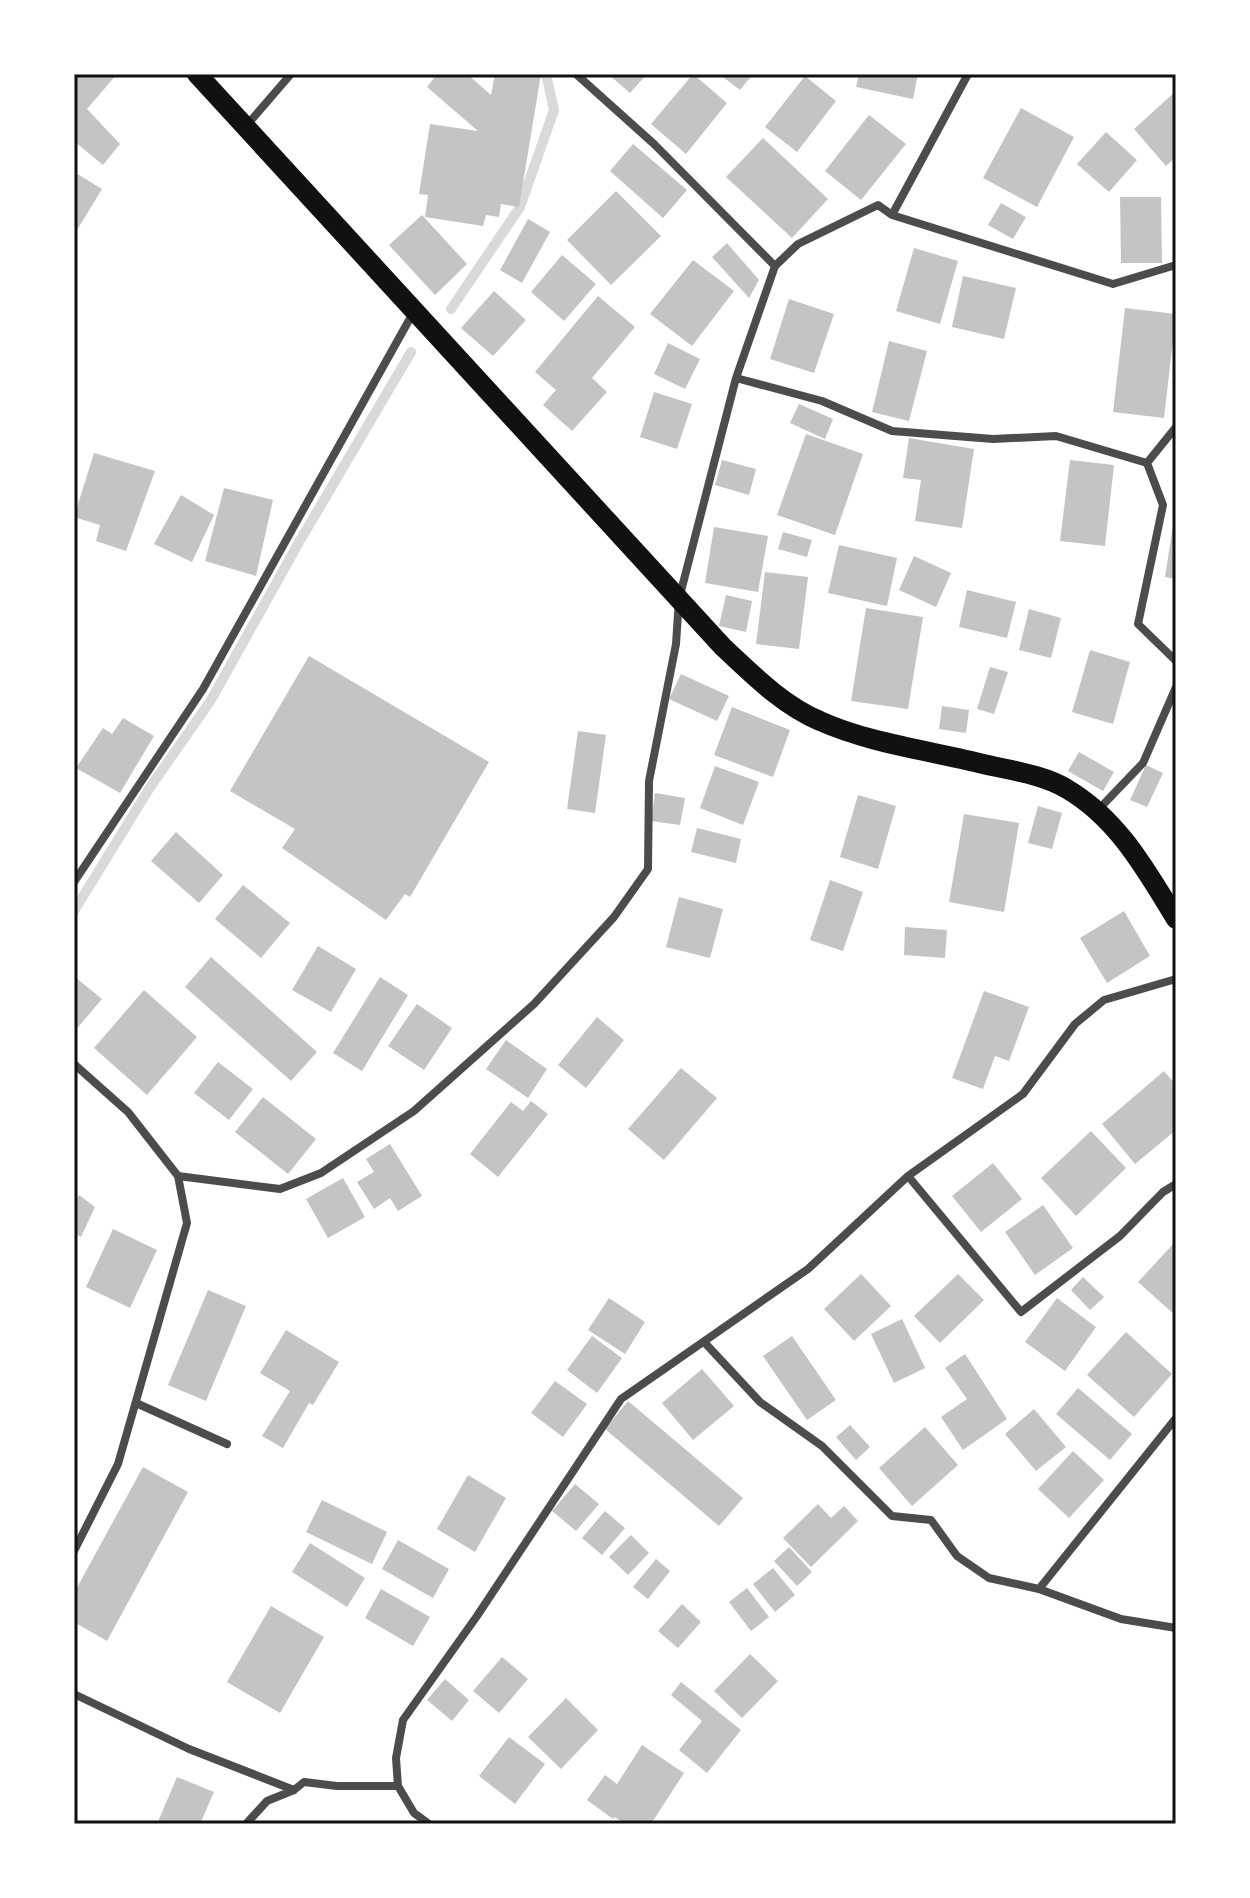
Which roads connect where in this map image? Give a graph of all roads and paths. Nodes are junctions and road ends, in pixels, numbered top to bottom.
1 (197, 74) edge
2 (291, 74) edge
3 (576, 74) edge
4 (968, 74) edge
5 (246, 126) junction
6 (892, 215) junction
7 (1176, 265) edge
8 (775, 266) junction
9 (414, 312) junction
10 (736, 378) junction
11 (1176, 427) edge
12 (1147, 463) junction
13 (679, 599) junction
14 (1176, 661) edge
15 (1176, 687) edge
16 (1097, 810) junction
17 (74, 864) edge
18 (83, 870) junction
19 (74, 882) edge
20 (1176, 919) edge
21 (1176, 979) edge
22 (74, 1064) edge
23 (178, 1176) junction
24 (908, 1176) junction
25 (1176, 1184) edge
26 (705, 1343) junction
27 (136, 1403) junction
28 (1176, 1418) edge
29 (227, 1444) dead end
30 (74, 1551) edge
31 (1039, 1589) junction
32 (1176, 1628) edge
33 (74, 1694) edge
34 (398, 1786) junction
35 (294, 1790) junction
36 (246, 1824) edge
37 (429, 1824) edge

1 - 5 main road
2 - 5 street
3 - 8 street
4 - 6 street
5 - 9 main road
6 - 7 street
6 - 8 street
8 - 10 street
9 - 13 main road
9 - 18 street
10 - 12 street
10 - 13 street
11 - 12 street
12 - 14 street
13 - 16 main road
13 - 23 street
15 - 16 street
16 - 20 main road
17 - 18 street
18 - 19 street
21 - 24 street
22 - 23 street
23 - 27 street
24 - 25 street
24 - 26 street
26 - 31 street
26 - 34 street
27 - 29 street
27 - 30 street
28 - 31 street
31 - 32 street
33 - 35 street
34 - 35 street
34 - 37 street
35 - 36 street

